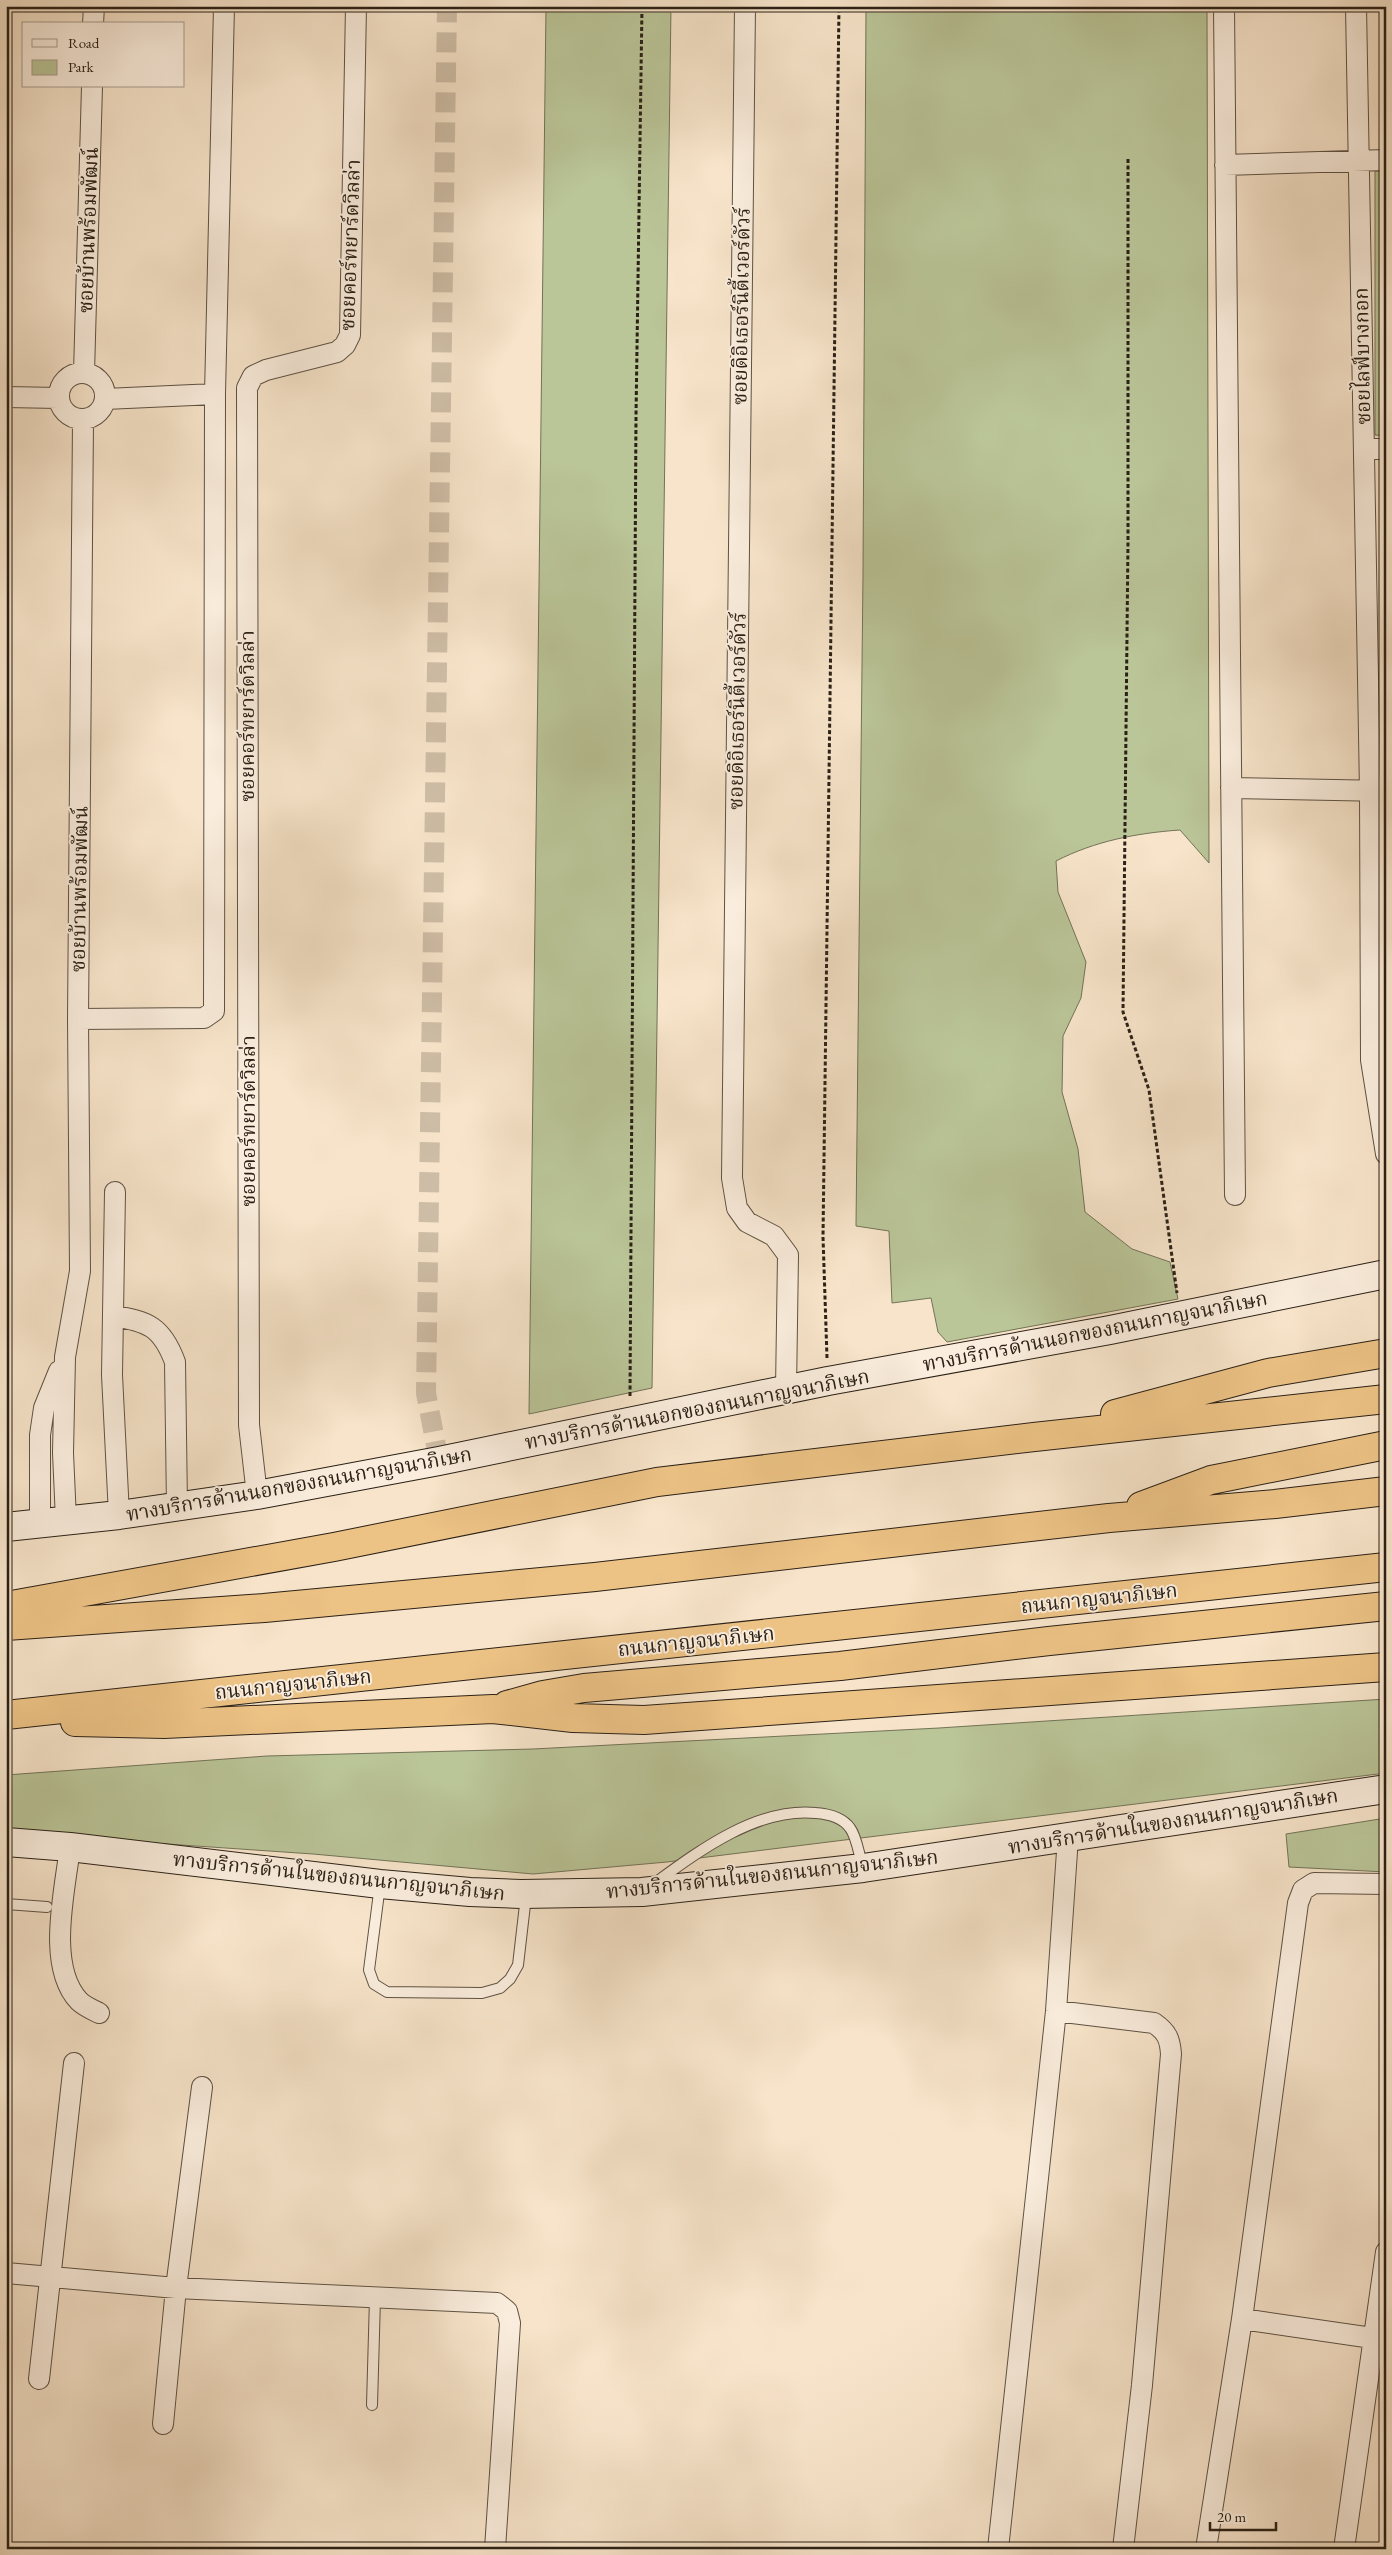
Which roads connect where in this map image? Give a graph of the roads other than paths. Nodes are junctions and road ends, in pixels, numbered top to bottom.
1 (94, 6) edge
2 (224, 6) edge
3 (356, 6) edge
4 (745, 6) edge
5 (1224, 6) edge
6 (1356, 6) edge
7 (93, 22) edge
8 (92, 88) edge
9 (1386, 160) edge
10 (1358, 161) junction
11 (1225, 164) junction
12 (84, 373) junction
13 (215, 394) junction
14 (6, 396) edge
15 (59, 398) junction
16 (105, 399) junction
17 (83, 420) junction
18 (1364, 449) junction
19 (1386, 449) edge
20 (1231, 788) junction
21 (1378, 791) edge
22 (78, 1020) junction
23 (1386, 1154) edge
24 (115, 1192) dead end
25 (1235, 1195) dead end
26 (1386, 1274) edge
27 (113, 1316) junction
28 (1386, 1353) edge
29 (65, 1358) junction
30 (786, 1390) junction
31 (1386, 1399) edge
32 (1034, 1437) junction
33 (1386, 1445) edge
34 (1386, 1491) edge
35 (257, 1495) junction
36 (177, 1507) junction
37 (119, 1515) junction
38 (1109, 1518) junction
39 (66, 1520) junction
40 (40, 1523) junction
41 (6, 1527) edge
42 (1386, 1567) edge
43 (6, 1606) edge
44 (1386, 1606) edge
45 (6, 1626) edge
46 (1386, 1667) edge
47 (493, 1709) junction
48 (6, 1715) edge
49 (6, 1720) edge
50 (1386, 1789) edge
51 (1068, 1837) junction
52 (6, 1842) edge
53 (70, 1848) junction
54 (863, 1868) junction
55 (380, 1884) junction
56 (1386, 1884) edge
57 (642, 1892) junction
58 (526, 1894) junction
59 (6, 1904) edge
60 (47, 1907) dead end
61 (1056, 2011) junction
62 (99, 2013) dead end
63 (74, 2062) dead end
64 (202, 2087) dead end
65 (1386, 2252) edge
66 (6, 2273) edge
67 (49, 2278) junction
68 (176, 2288) junction
69 (375, 2298) junction
70 (1242, 2319) junction
71 (1379, 2339) edge
72 (38, 2379) dead end
73 (372, 2405) dead end
74 (163, 2424) dead end
75 (496, 2549) edge
76 (998, 2549) edge
77 (1122, 2549) edge
78 (1206, 2549) edge
79 (1344, 2549) edge

1 - 7 street
2 - 13 street
3 - 35 street, ซอยคอร์ทยาร์ดวิลล่า
4 - 30 street, ซอยดิอิเธอร์นิตี้เวอร์ดัวร์
5 - 11 street
6 - 10 street, ซอยไลฟ์บางกอก
8 - 12 street, ซอยบ้านพร้อมพัฒน์
9 - 10 street
10 - 11 street
10 - 18 street, ซอยไลฟ์บางกอก
11 - 20 street
12 - 15 street
12 - 16 street
13 - 16 street
13 - 22 street
14 - 15 street
15 - 17 street
16 - 17 street
17 - 22 street, ซอยบ้านพร้อมพัฒน์
18 - 19 street
18 - 21 street, ซอยไลฟ์บางกอก
20 - 21 street
20 - 25 street
21 - 23 street, ซอยไลฟ์บางกอก
22 - 29 street, ซอยบ้านพร้อมพัฒน์
24 - 27 street
26 - 30 main road, ทางบริการด้านนอกของถนนกาญจนาภิเษก
27 - 36 street
27 - 37 street
28 - 32 highway
29 - 39 street, ซอยบ้านพร้อมพัฒน์
29 - 40 street, ซอยบ้านพร้อมพัฒน์
30 - 35 main road, ทางบริการด้านนอกของถนนกาญจนาภิเษก
31 - 32 highway
32 - 43 highway
33 - 38 highway
34 - 38 highway
35 - 36 main road, ทางบริการด้านนอกของถนนกาญจนาภิเษก
36 - 37 main road, ทางบริการด้านนอกของถนนกาญจนาภิเษก
37 - 39 main road, ทางบริการด้านนอกของถนนกาญจนาภิเษก
38 - 45 highway
39 - 40 main road, ทางบริการด้านนอกของถนนกาญจนาภิเษก
40 - 41 main road, ทางบริการด้านนอกของถนนกาญจนาภิเษก
42 - 48 highway, ถนนกาญจนาภิเษก
44 - 47 highway
46 - 47 highway
47 - 49 highway
50 - 51 main road, ทางบริการด้านในของถนนกาญจนาภิเษก
51 - 54 main road, ทางบริการด้านในของถนนกาญจนาภิเษก
51 - 61 street
52 - 53 main road, ทางบริการด้านในของถนนกาญจนาภิเษก
53 - 55 main road, ทางบริการด้านในของถนนกาญจนาภิเษก
53 - 62 street
54 - 57 main road, ทางบริการด้านในของถนนกาญจนาภิเษก
54 - 57 lane
55 - 58 main road, ทางบริการด้านในของถนนกาญจนาภิเษก
55 - 58 lane
56 - 70 street
57 - 58 main road, ทางบริการด้านในของถนนกาญจนาภิเษก
59 - 60 lane
61 - 76 street
61 - 77 street
63 - 67 street
64 - 68 street
65 - 71 street
66 - 67 street
67 - 68 street
67 - 72 street
68 - 69 street
68 - 74 street
69 - 73 lane
69 - 75 street
70 - 71 street
70 - 78 street
71 - 79 street

